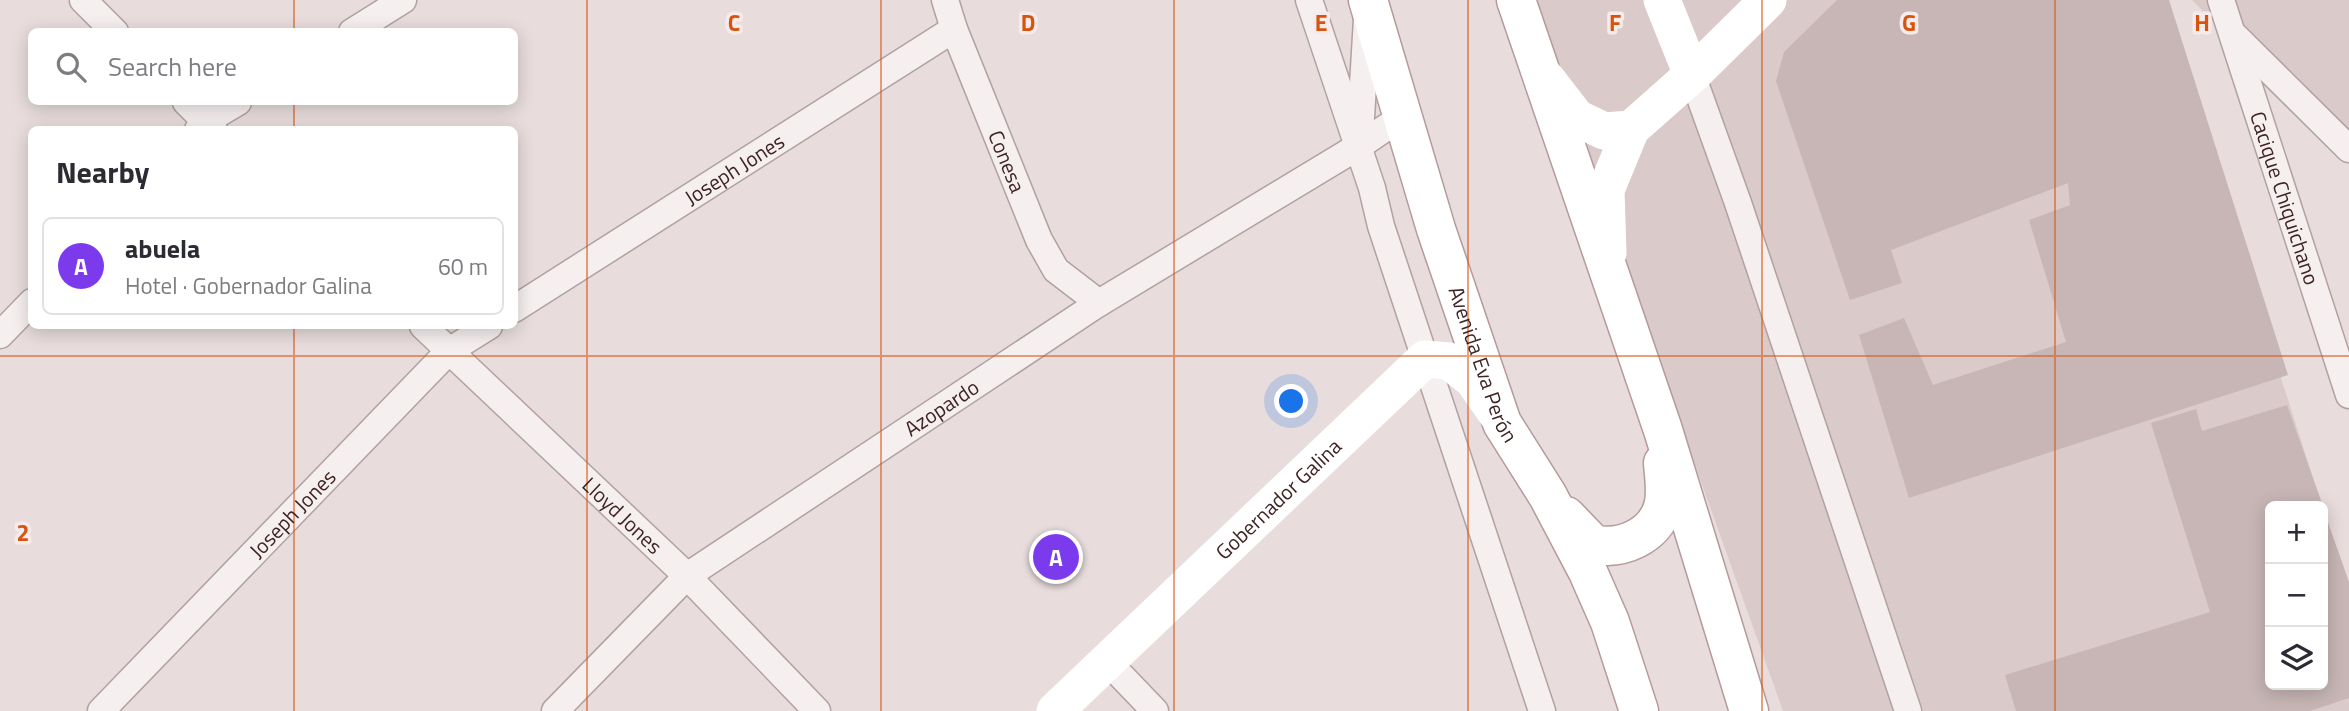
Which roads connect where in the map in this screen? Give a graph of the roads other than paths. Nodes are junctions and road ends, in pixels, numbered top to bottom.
1 (83, 0) edge
2 (403, 0) edge
3 (945, 0) edge
4 (1309, 0) edge
5 (1368, 0) edge
6 (1516, 0) edge
7 (1662, 0) edge
8 (1768, 0) edge
9 (2221, 0) edge
10 (111, 28) edge
11 (358, 28) edge
12 (954, 29) junction
13 (2233, 33) junction
14 (1542, 72) junction
15 (1692, 75) junction
16 (188, 105) edge
17 (234, 105) edge
18 (1403, 116) junction
19 (205, 126) edge
20 (207, 126) edge
21 (1631, 129) junction
22 (1359, 146) junction
23 (2349, 149) edge
24 (1609, 277) junction
25 (1099, 303) junction
26 (28, 306) edge
27 (518, 306) edge
28 (426, 329) edge
29 (484, 329) edge
30 (0, 335) edge
31 (449, 351) junction
32 (1425, 359) junction
33 (2349, 395) edge
34 (1502, 423) junction
35 (1663, 430) junction
36 (1548, 496) junction
37 (687, 576) junction
38 (1107, 660) junction
39 (101, 711) edge
40 (555, 711) edge
41 (817, 711) edge
42 (1055, 711) edge
43 (1155, 711) edge
44 (1542, 711) edge
45 (1639, 711) edge
46 (1749, 711) edge
47 (1908, 711) edge

1 - 10 street
2 - 11 street
3 - 12 street, Conesa
4 - 22 street
5 - 18 main road, Avenida Eva Perón
5 - 22 street
6 - 14 main road
7 - 15 street
8 - 15 street
9 - 13 street, Cacique Chiquichano
12 - 25 street, Conesa
12 - 27 street, Joseph Jones
13 - 23 street
13 - 33 street, Cacique Chiquichano
14 - 21 street
14 - 24 main road
15 - 21 street
15 - 47 street
16 - 19 street
17 - 20 street
18 - 22 street, Azopardo
18 - 34 main road, Avenida Eva Perón
21 - 24 street
22 - 25 street, Azopardo
22 - 32 street
24 - 35 main road
25 - 37 street, Azopardo
26 - 30 street
28 - 31 street, Lloyd Jones
29 - 31 street, Joseph Jones
31 - 37 street, Lloyd Jones
31 - 39 street, Joseph Jones
32 - 34 street
32 - 38 street, Gobernador Galina
32 - 44 street
34 - 36 main road, Avenida Eva Perón
35 - 36 main road
35 - 46 main road
36 - 45 main road, Avenida Eva Perón
37 - 40 street, Azopardo
37 - 41 street, Lloyd Jones
38 - 42 street, Gobernador Galina
38 - 43 street

